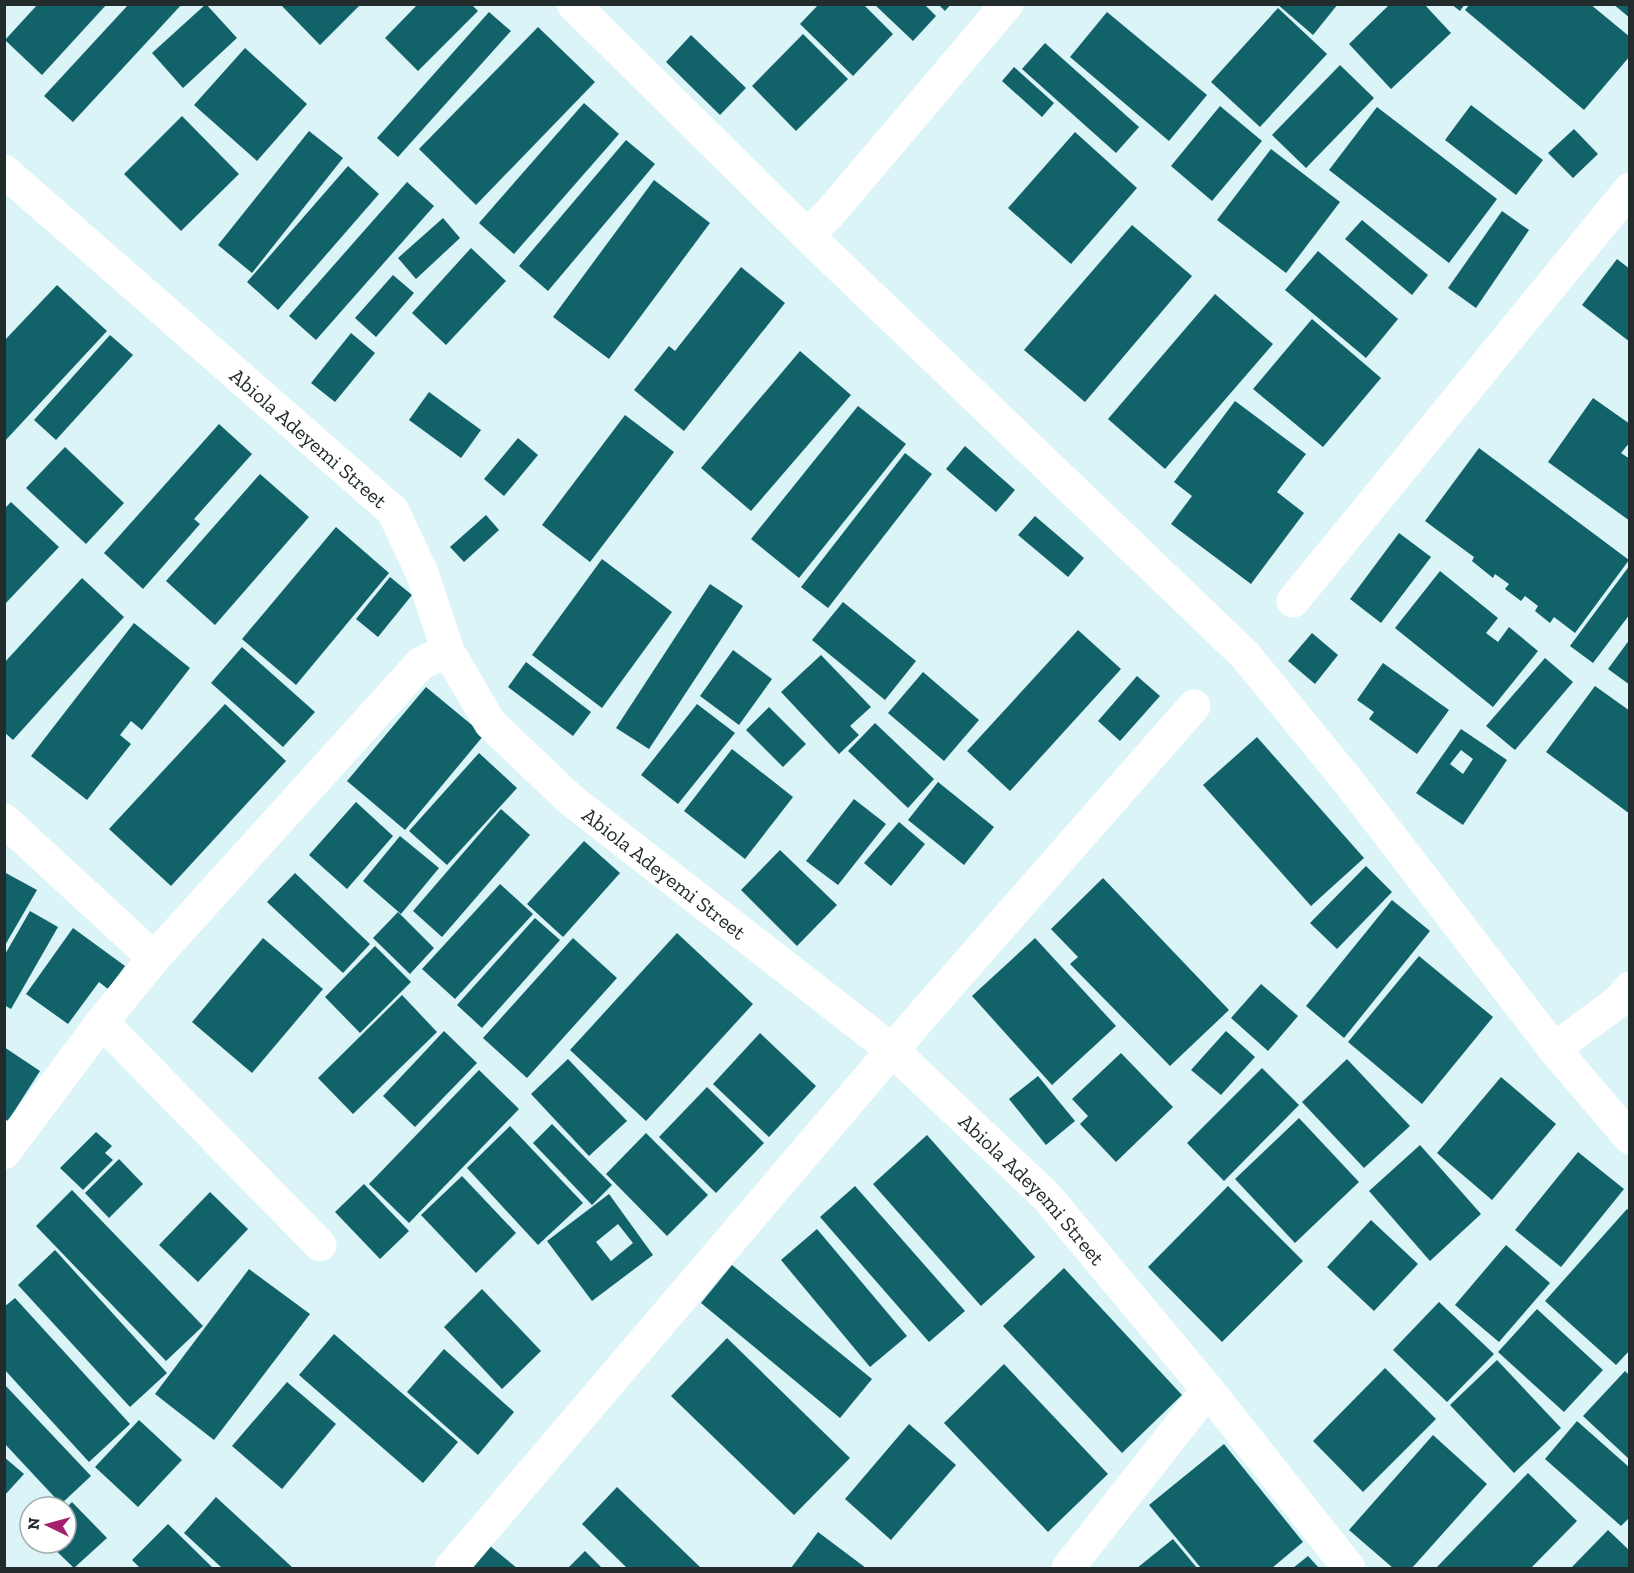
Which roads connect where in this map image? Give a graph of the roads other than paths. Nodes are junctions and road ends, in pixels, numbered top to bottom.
1 (573, 4) edge
2 (1007, 4) edge
3 (4, 171) edge
4 (1629, 189) edge
5 (807, 235) junction
6 (1293, 601) dead end
7 (447, 651) junction
8 (1194, 706) dead end
9 (4, 820) edge
10 (154, 958) junction
11 (1629, 988) edge
12 (102, 1022) junction
13 (1554, 1049) junction
14 (892, 1050) junction
15 (1629, 1138) edge
16 (4, 1153) edge
17 (320, 1245) dead end
18 (1208, 1390) junction
19 (451, 1569) edge
20 (1068, 1569) edge
21 (1349, 1569) edge

1 - 5 street
2 - 5 street
3 - 7 street, Abiola Adeyemi Street
4 - 6 street
5 - 13 street
7 - 10 street
7 - 14 street, Abiola Adeyemi Street
8 - 14 street
9 - 10 street
10 - 12 street
11 - 13 street
12 - 16 street
12 - 17 street
13 - 15 street
14 - 18 street, Abiola Adeyemi Street
14 - 19 street
18 - 20 street
18 - 21 street, Abiola Adeyemi Street

